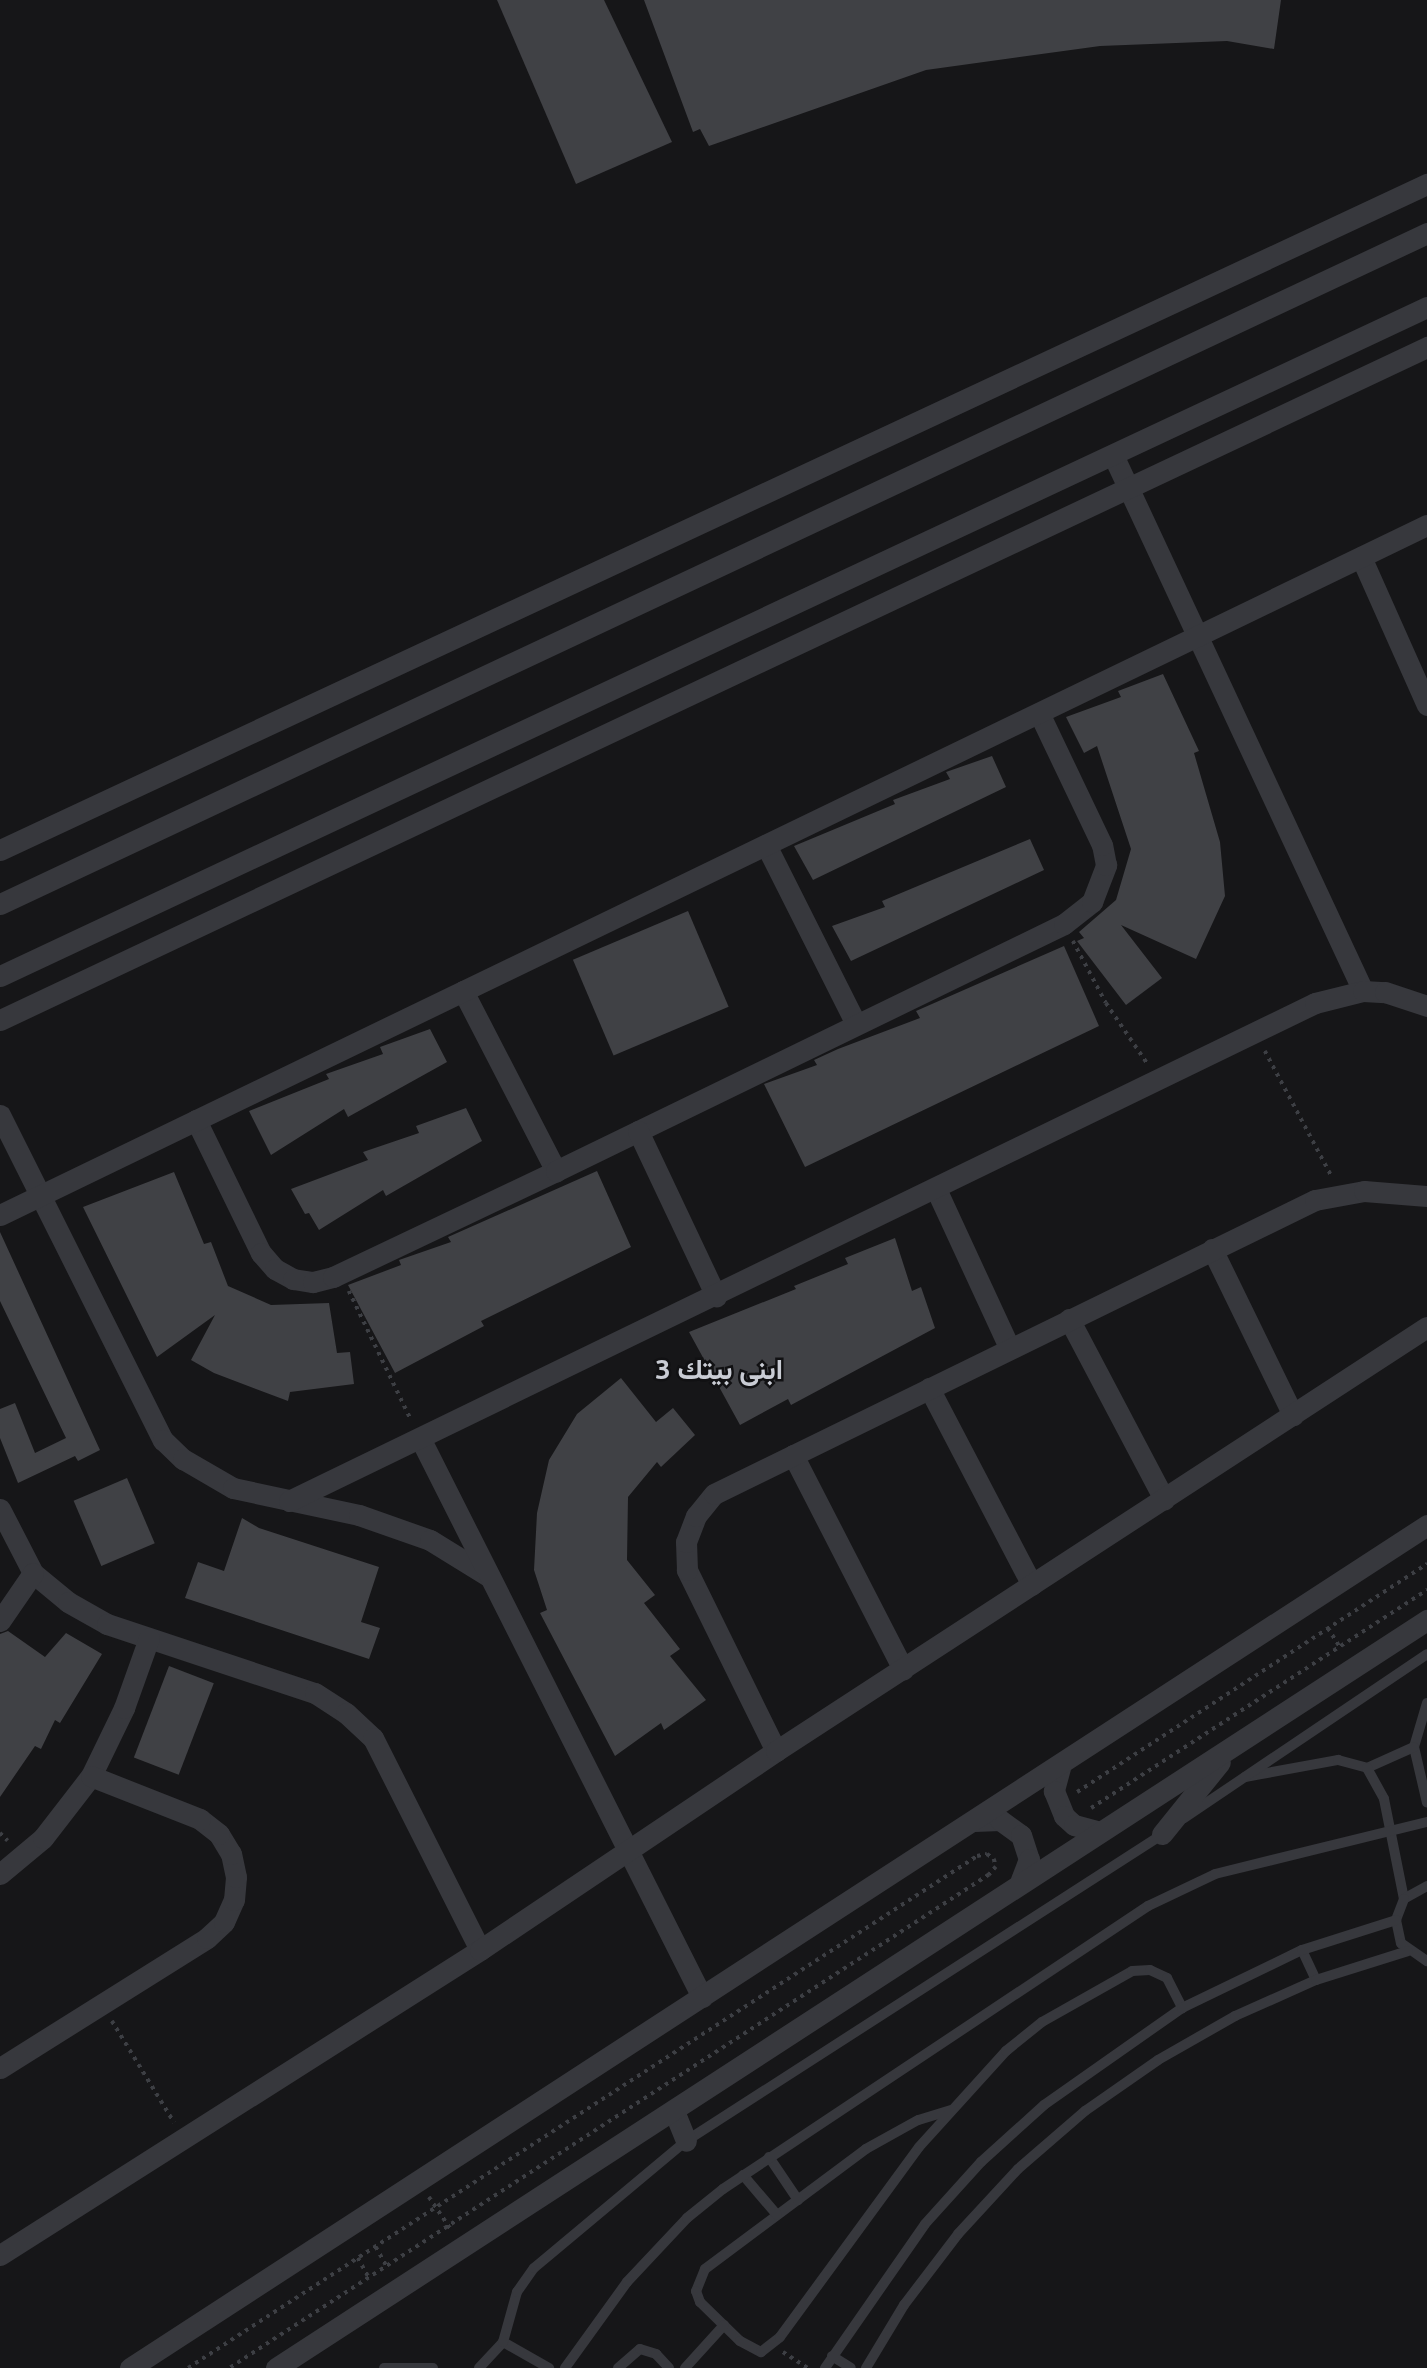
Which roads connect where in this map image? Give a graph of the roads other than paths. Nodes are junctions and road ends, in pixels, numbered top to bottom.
1 (1427, 184) edge
2 (1427, 233) edge
3 (1427, 307) edge
4 (1427, 347) edge
5 (1114, 455) junction
6 (1129, 488) junction
7 (1427, 525) edge
8 (1361, 557) junction
9 (1200, 635) junction
10 (1427, 705) edge
11 (1039, 713) junction
12 (766, 845) junction
13 (0, 850) edge
14 (0, 904) edge
15 (0, 976) edge
16 (1363, 990) junction
17 (463, 991) junction
18 (1427, 1006) edge
19 (0, 1020) edge
20 (856, 1024) junction
21 (0, 1115) edge
22 (196, 1120) junction
23 (638, 1131) junction
24 (556, 1171) junction
25 (936, 1189) junction
26 (40, 1196) junction
27 (1427, 1196) edge
28 (0, 1215) edge
29 (1212, 1249) junction
30 (716, 1296) junction
31 (1069, 1319) junction
32 (1427, 1328) edge
33 (1010, 1349) junction
34 (929, 1388) junction
35 (1293, 1415) junction
36 (421, 1440) junction
37 (793, 1455) junction
38 (1164, 1499) junction
39 (289, 1501) junction
40 (0, 1509) edge
41 (1427, 1525) edge
42 (33, 1573) junction
43 (490, 1577) junction
44 (1032, 1584) junction
45 (1427, 1620) edge
46 (0, 1621) edge
47 (149, 1638) junction
48 (1427, 1654) edge
49 (903, 1669) junction
50 (1427, 1703) edge
51 (1233, 1746) junction
52 (1415, 1747) junction
53 (776, 1751) junction
54 (1061, 1764) junction
55 (1367, 1768) junction
56 (91, 1776) junction
57 (1239, 1778) junction
58 (1427, 1803) edge
59 (974, 1821) junction
60 (1427, 1822) edge
61 (1390, 1831) junction
62 (1100, 1832) junction
63 (1162, 1834) junction
64 (628, 1850) junction
65 (0, 1874) edge
66 (1020, 1883) junction
67 (1427, 1886) edge
68 (1404, 1899) junction
69 (1396, 1920) junction
70 (480, 1950) junction
71 (1302, 1950) junction
72 (1408, 1951) junction
73 (1427, 1961) edge
74 (1315, 1980) junction
75 (702, 1997) junction
76 (1182, 2008) junction
77 (0, 2068) edge
78 (951, 2110) junction
79 (674, 2111) junction
80 (686, 2141) junction
81 (769, 2157) junction
82 (743, 2175) junction
83 (798, 2200) junction
84 (777, 2215) junction
85 (0, 2255) edge
86 (724, 2325) junction
87 (503, 2342) junction
88 (832, 2356) junction
89 (131, 2368) edge
90 (276, 2368) edge
91 (384, 2368) edge
92 (433, 2368) edge
93 (480, 2368) edge
94 (549, 2368) edge
95 (565, 2368) edge
96 (618, 2368) edge
97 (669, 2368) edge
98 (685, 2368) edge
99 (825, 2368) edge
100 (851, 2368) edge
101 (866, 2368) edge

1 - 13 street
2 - 14 street
3 - 5 street
4 - 6 street
5 - 6 street
5 - 15 street
6 - 9 street
6 - 19 street
7 - 8 street
8 - 9 street
8 - 10 street
9 - 11 street
9 - 16 street
11 - 12 street
11 - 20 street
12 - 17 street
12 - 20 street
16 - 18 street
16 - 25 street
17 - 22 street
17 - 24 street
20 - 23 street
21 - 26 street
22 - 24 street
22 - 26 street
23 - 24 street
23 - 30 street
25 - 30 street
25 - 33 street
26 - 28 street
26 - 39 street
27 - 29 street
29 - 31 street
29 - 35 street
30 - 36 street
31 - 33 street
31 - 38 street
32 - 35 street
33 - 34 street
34 - 37 street
34 - 44 street
35 - 38 street
36 - 39 street
36 - 43 street
37 - 49 street
37 - 53 street
38 - 44 street
39 - 43 street
40 - 42 street
41 - 54 street
42 - 46 street
42 - 47 street
43 - 64 street
44 - 49 street
45 - 51 street
47 - 56 street
47 - 70 street
48 - 57 lane
49 - 53 street
50 - 52 lane
51 - 62 street
51 - 63 street
52 - 55 lane
52 - 58 lane
53 - 64 street
54 - 59 street
54 - 62 street
55 - 57 lane
55 - 61 lane
56 - 65 street
56 - 77 street
57 - 63 lane
59 - 66 street
59 - 75 street
60 - 61 lane
61 - 68 lane
61 - 81 lane
62 - 66 street
63 - 80 lane
64 - 70 street
64 - 75 street
66 - 79 street
67 - 68 lane
68 - 69 lane
69 - 71 lane
69 - 72 lane
70 - 85 street
71 - 74 lane
71 - 76 lane
72 - 73 lane
72 - 74 lane
74 - 101 lane
75 - 89 street
76 - 78 lane
76 - 88 lane
78 - 83 lane
78 - 86 lane
79 - 80 street
79 - 90 street
80 - 87 lane
81 - 82 lane
81 - 83 lane
82 - 84 lane
82 - 95 lane
83 - 84 lane
84 - 86 lane
86 - 98 lane
87 - 93 lane
87 - 94 lane
88 - 99 lane
88 - 100 lane
91 - 92 lane
96 - 97 lane

